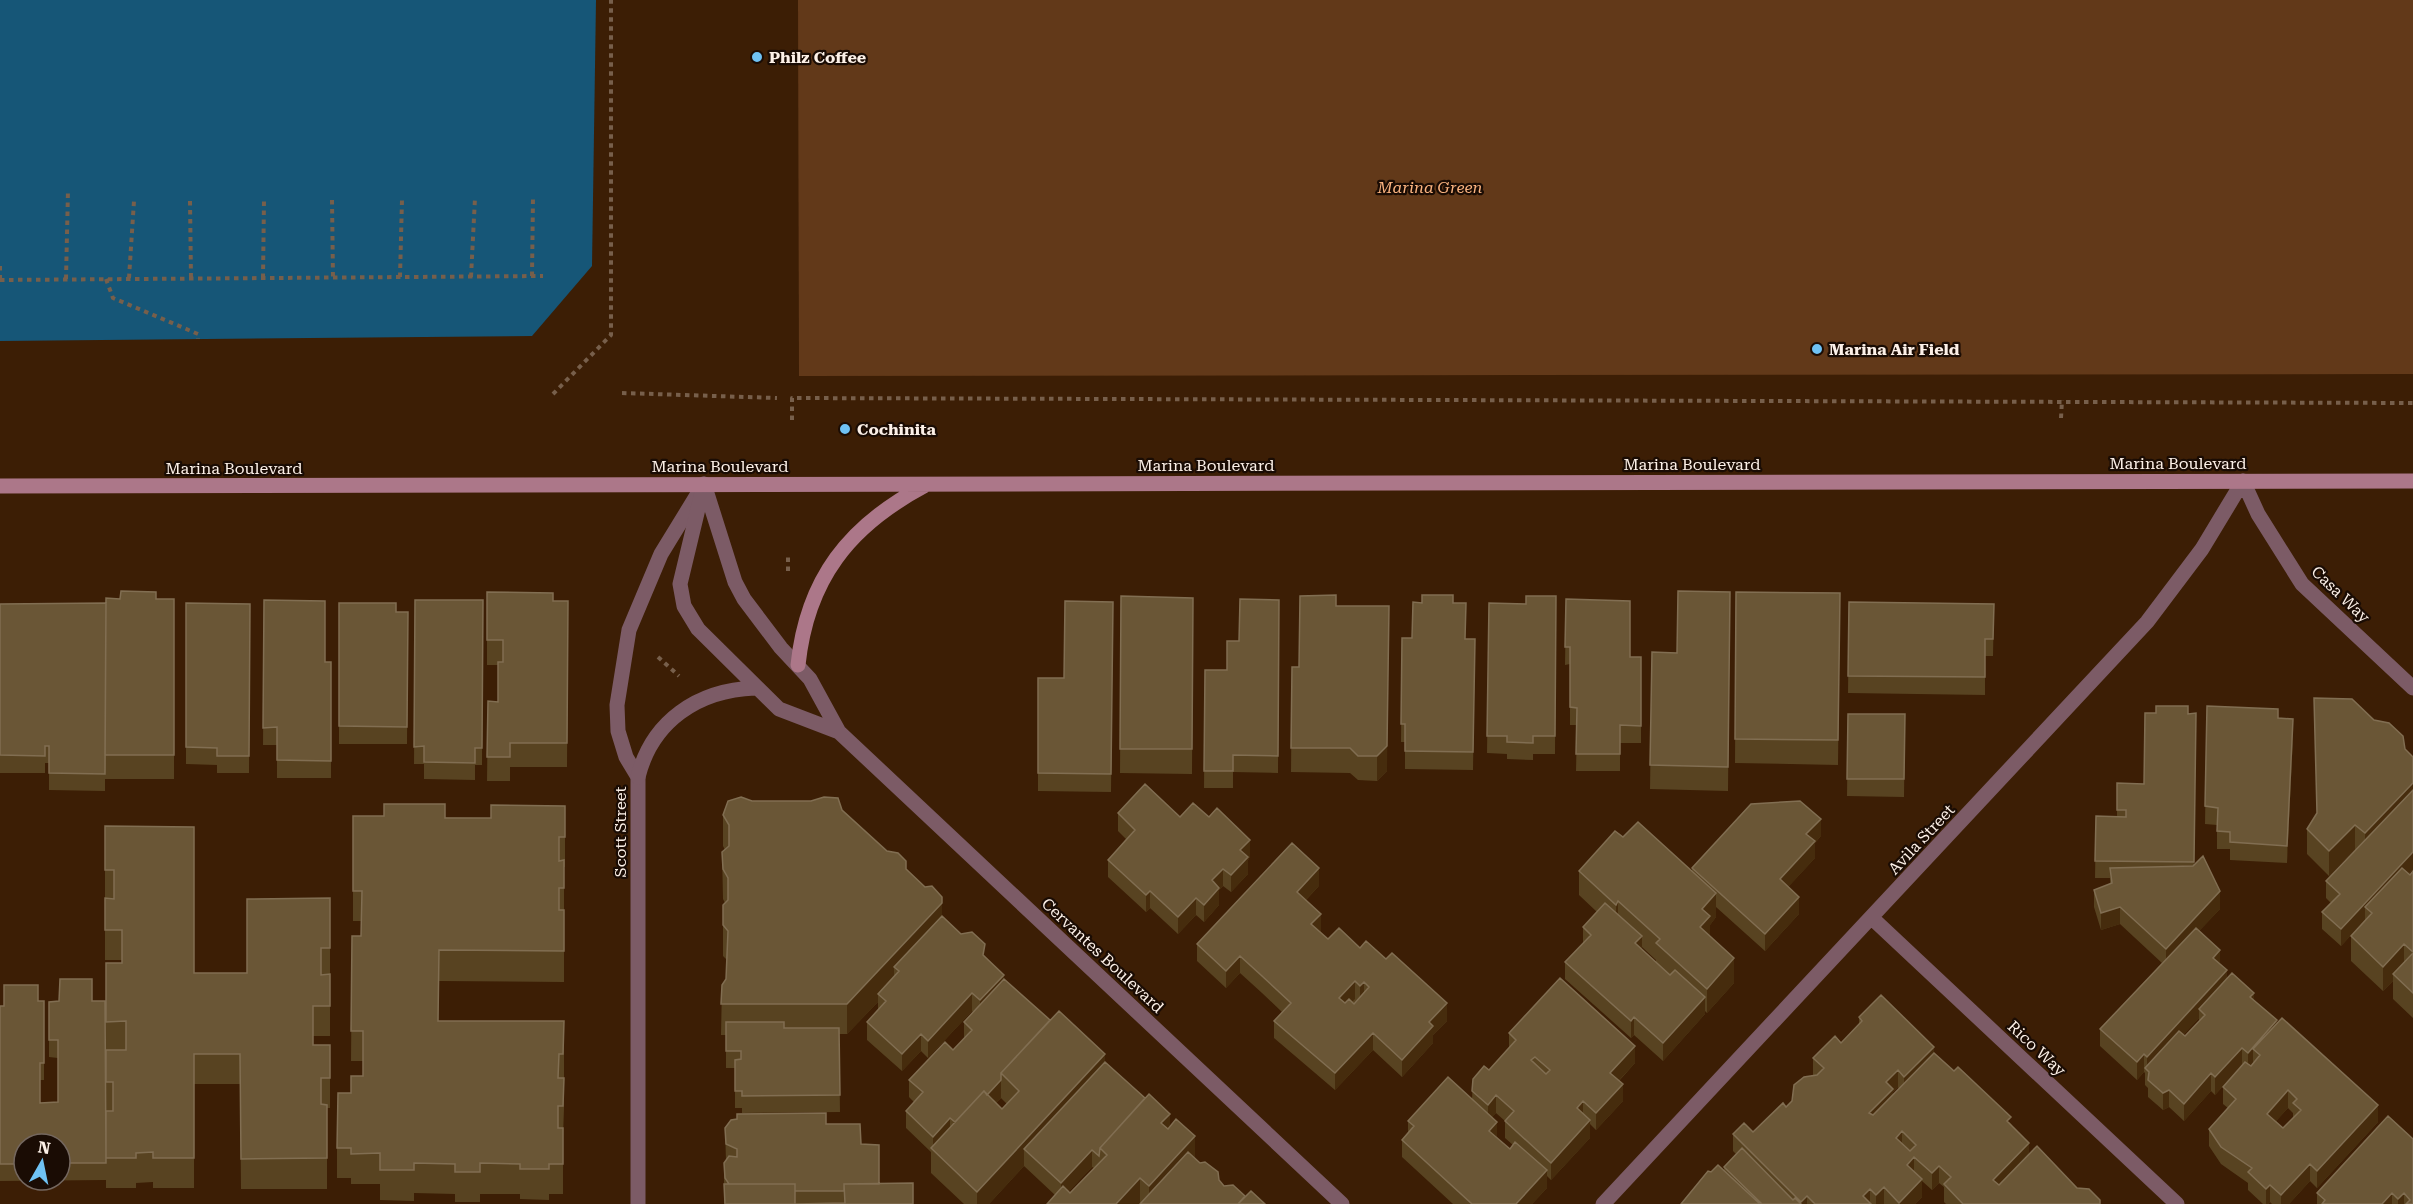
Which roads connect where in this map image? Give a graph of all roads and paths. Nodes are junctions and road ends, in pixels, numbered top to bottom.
1 (610, 0) edge
2 (68, 190) dead end
3 (533, 197) dead end
4 (475, 198) dead end
5 (264, 200) dead end
6 (333, 200) dead end
7 (402, 200) dead end
8 (134, 201) dead end
9 (190, 201) dead end
10 (0, 266) edge
11 (471, 276) junction
12 (532, 276) junction
13 (543, 276) dead end
14 (400, 277) junction
15 (129, 278) junction
16 (191, 278) junction
17 (263, 278) junction
18 (333, 278) junction
19 (66, 279) junction
20 (106, 279) junction
21 (0, 280) edge
22 (198, 339) dead end
23 (622, 393) dead end
24 (553, 394) dead end
25 (777, 398) dead end
26 (2062, 400) junction
27 (2413, 402) edge
28 (2061, 418) dead end
29 (792, 420) dead end
30 (2243, 481) junction
31 (2413, 481) edge
32 (704, 484) junction
33 (927, 484) junction
34 (0, 486) edge
35 (650, 650) dead end
36 (798, 665) junction
37 (684, 680) dead end
38 (755, 688) junction
39 (2413, 688) edge
40 (839, 732) junction
41 (638, 777) junction
42 (1872, 918) junction
43 (638, 1204) edge
44 (1342, 1204) edge
45 (1603, 1204) edge
46 (2177, 1204) edge

1 - 24 path
2 - 19 path
3 - 12 path
4 - 11 path
5 - 17 path
6 - 18 path
7 - 14 path
8 - 15 path
9 - 16 path
10 - 21 path
11 - 12 path
11 - 14 path
12 - 13 path
14 - 18 path
15 - 16 path
15 - 20 path
16 - 17 path
17 - 18 path
19 - 20 path
19 - 21 path
20 - 22 path
23 - 25 path
26 - 27 path
26 - 28 path
26 - 29 path
30 - 31 main road, Marina Boulevard
30 - 33 main road, Marina Boulevard
30 - 39 street, Casa Way
30 - 42 street, Avila Street
32 - 33 main road, Marina Boulevard
32 - 34 main road, Marina Boulevard
32 - 36 street, Cervantes Boulevard
32 - 38 street, Cervantes Boulevard
32 - 41 street, Scott Street
33 - 36 main road
35 - 37 path
36 - 40 street, Cervantes Boulevard
38 - 40 street, Cervantes Boulevard
38 - 41 street
40 - 44 street, Cervantes Boulevard
41 - 43 street, Scott Street
42 - 45 street, Avila Street
42 - 46 street, Rico Way

